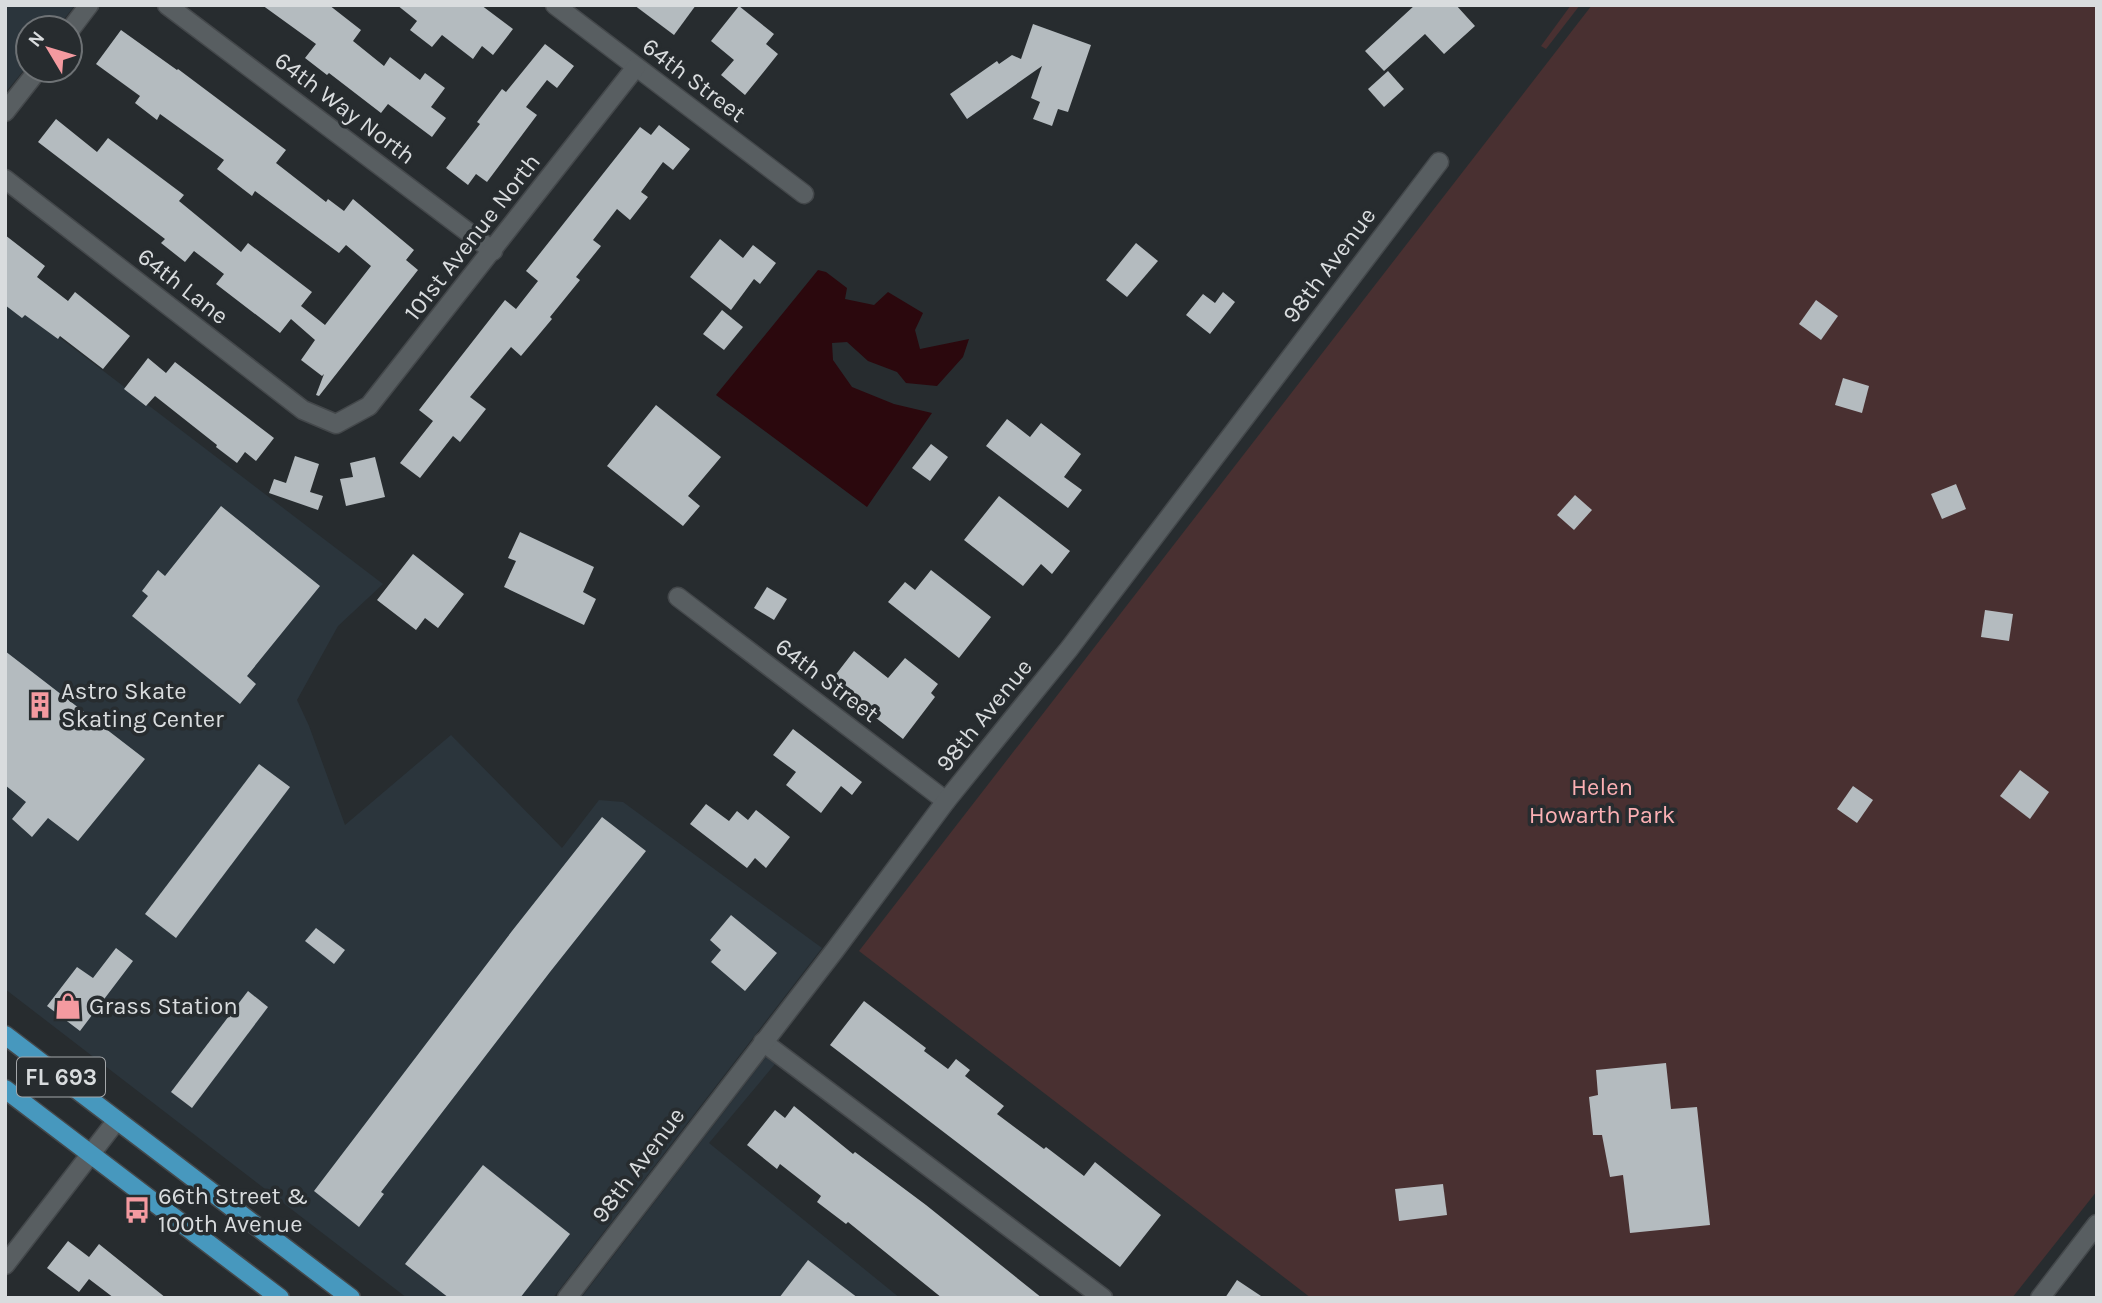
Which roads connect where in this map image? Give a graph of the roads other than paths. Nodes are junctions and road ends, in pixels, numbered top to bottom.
1 (167, 5) edge
2 (555, 5) edge
3 (636, 67) junction
4 (27, 84) edge
5 (5, 112) edge
6 (1438, 162) dead end
7 (5, 179) edge
8 (804, 194) dead end
9 (493, 251) junction
10 (336, 424) joint
11 (678, 597) dead end
12 (946, 801) junction
13 (5, 1035) edge
14 (763, 1042) junction
15 (5, 1089) edge
16 (117, 1120) junction
17 (91, 1155) junction
18 (2097, 1224) edge
19 (5, 1265) edge
20 (1103, 1297) edge
21 (279, 1298) edge
22 (351, 1298) edge
23 (567, 1298) edge
24 (2040, 1298) edge

1 - 9 street, 64th Way North
2 - 3 street, 64th Street
3 - 8 street, 64th Street
3 - 9 street, 101st Avenue North
4 - 5 street
6 - 12 street, 98th Avenue
7 - 10 street, 64th Lane
9 - 10 street, 101st Avenue North
11 - 12 street, 64th Street
12 - 14 street, 98th Avenue
13 - 16 main road, FL 693
14 - 20 street
14 - 23 street, 98th Avenue
15 - 17 main road, FL 693
16 - 17 street
16 - 22 main road, FL 693
17 - 19 street
17 - 21 main road, FL 693
18 - 24 street

